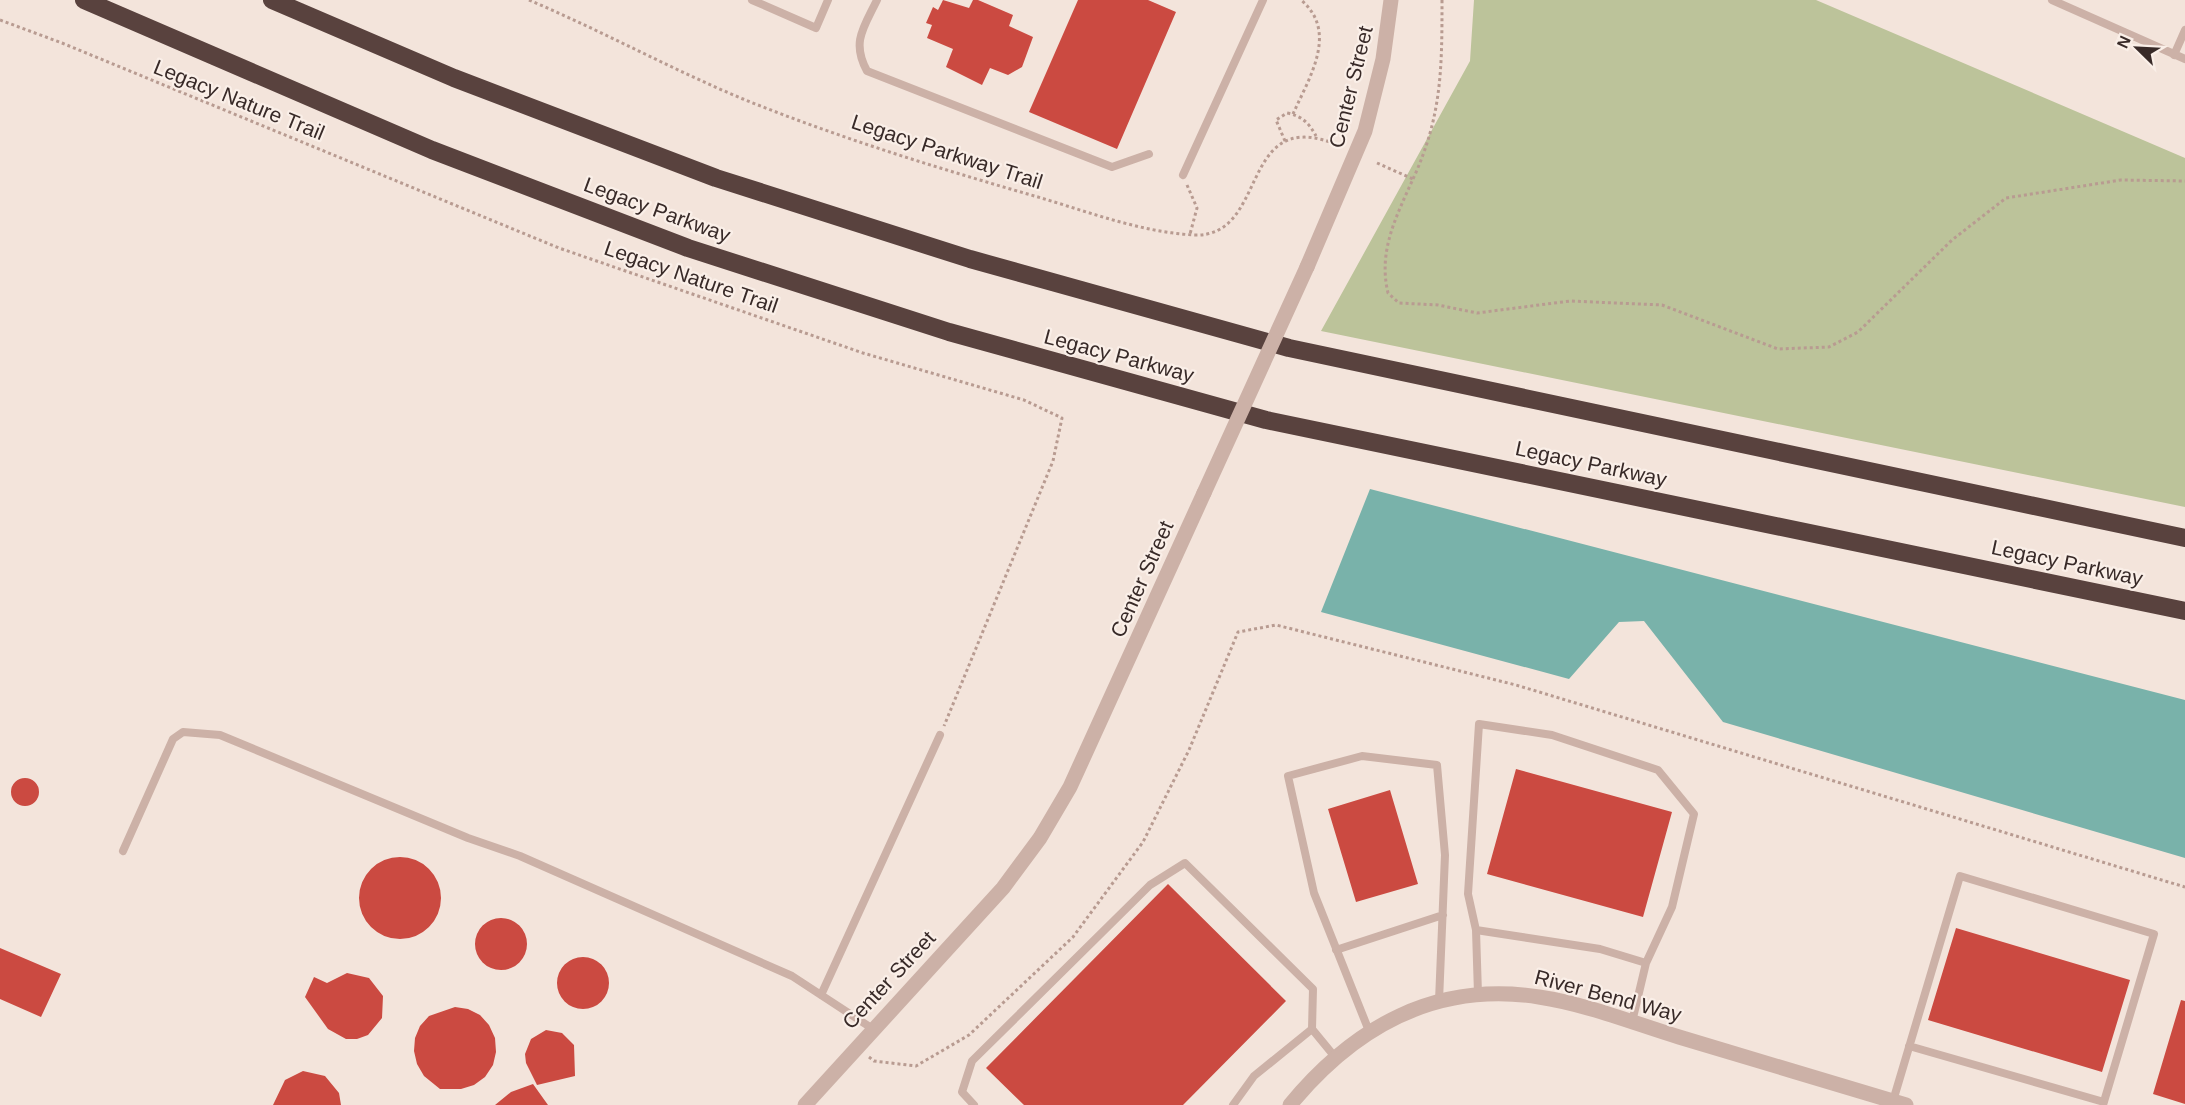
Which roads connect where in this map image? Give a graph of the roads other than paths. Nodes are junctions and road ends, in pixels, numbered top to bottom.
1 (84, 0) edge
2 (272, 0) edge
3 (752, 0) edge
4 (828, 0) edge
5 (877, 0) edge
6 (1263, 0) edge
7 (1391, 0) edge
8 (2052, 0) edge
9 (2185, 30) edge
10 (2174, 54) junction
11 (2185, 59) edge
12 (1149, 154) dead end
13 (1183, 175) road end
14 (2185, 538) edge
15 (2185, 611) edge
16 (940, 735) road end
17 (123, 850) dead end
18 (1443, 915) junction
19 (1476, 930) junction
20 (1335, 950) junction
21 (1646, 963) junction
22 (821, 994) junction
23 (1478, 994) junction
24 (1439, 1001) junction
25 (1632, 1023) junction
26 (873, 1029) junction
27 (1312, 1029) junction
28 (1369, 1032) junction
29 (1910, 1046) junction
30 (1335, 1057) junction
31 (1899, 1103) edge
32 (2103, 1103) edge
33 (805, 1105) edge
34 (974, 1105) edge
35 (1233, 1105) edge
36 (1290, 1105) edge

1 - 15 highway, Legacy Parkway
2 - 14 highway
3 - 4 lane
5 - 12 lane
6 - 13 lane
7 - 26 street, Center Street, bridge
8 - 10 lane
9 - 10 lane
10 - 11 lane
16 - 22 lane
17 - 22 lane
18 - 20 lane
18 - 20 lane
18 - 24 lane
19 - 21 lane
19 - 21 lane
19 - 23 lane
20 - 28 lane
21 - 25 lane
22 - 26 lane
23 - 24 street, River Bend Way
23 - 25 street, River Bend Way
24 - 28 street, River Bend Way
25 - 31 street, River Bend Way
26 - 33 street, Center Street
27 - 30 lane
27 - 34 lane
27 - 35 lane
28 - 30 street, River Bend Way
29 - 31 lane
29 - 32 lane
29 - 32 lane
30 - 36 street, River Bend Way

